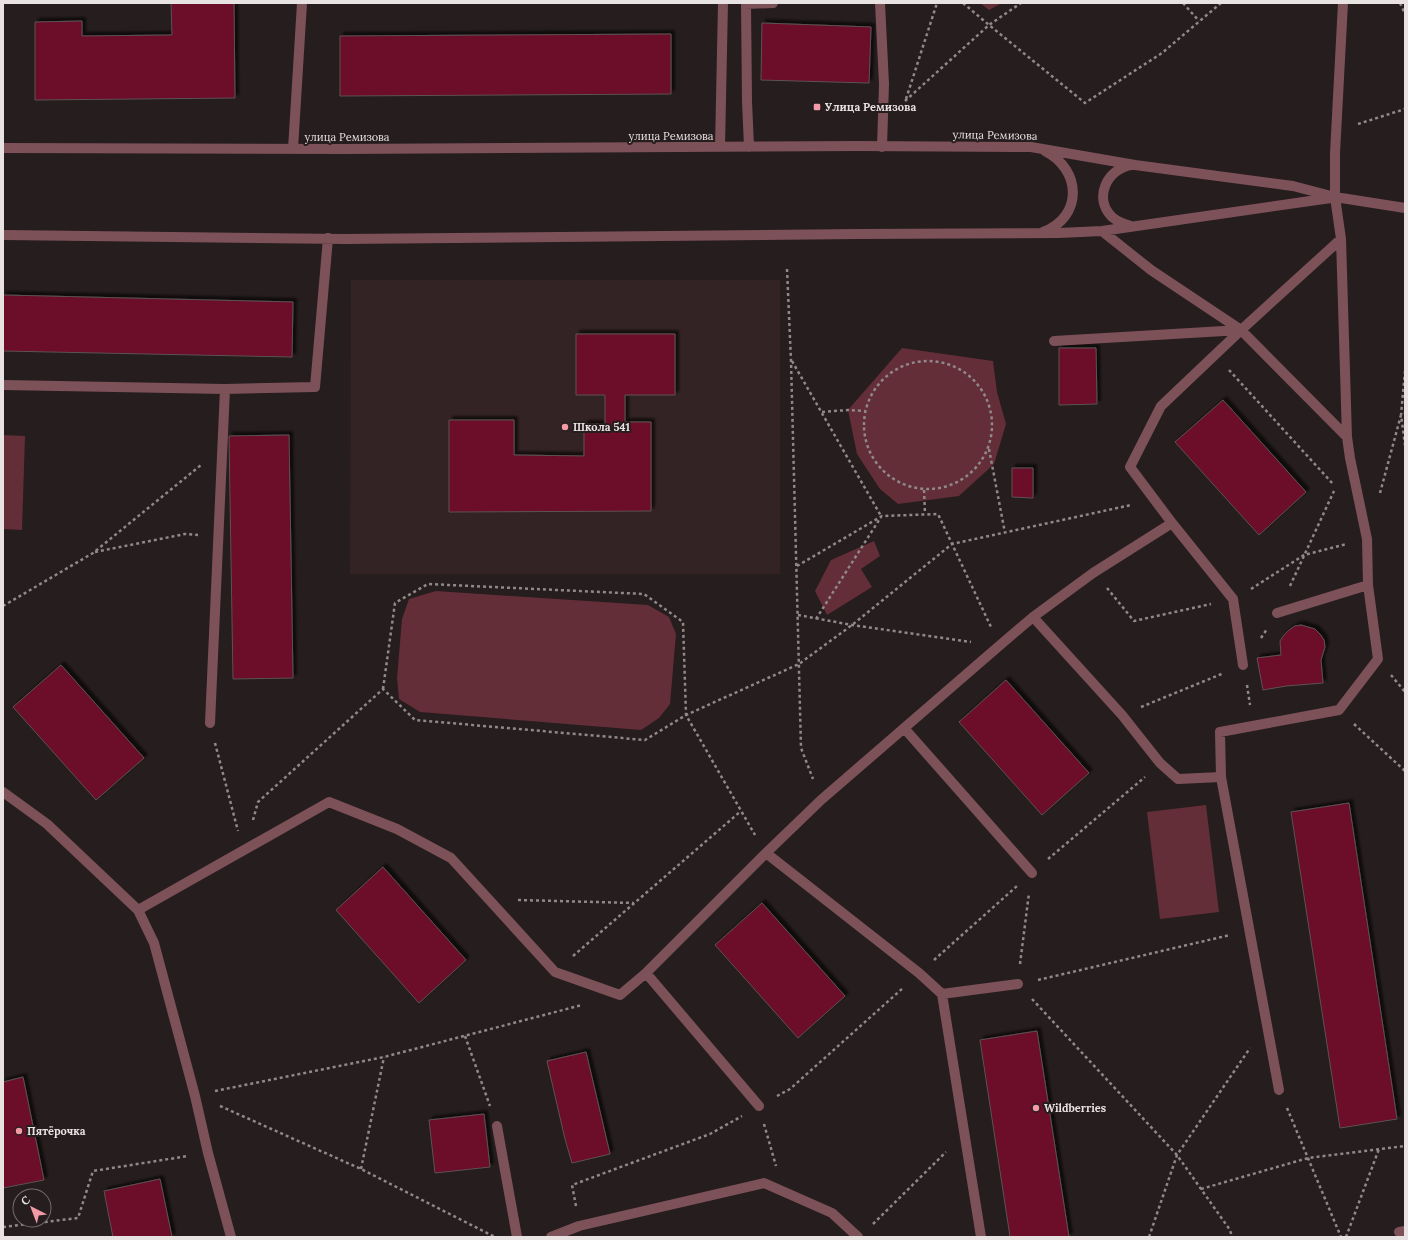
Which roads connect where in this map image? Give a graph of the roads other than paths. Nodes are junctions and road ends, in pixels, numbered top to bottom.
1 (302, 3) edge
2 (723, 3) edge
3 (773, 3) edge
4 (880, 3) edge
5 (1342, 3) edge
6 (720, 147) junction
7 (749, 147) junction
8 (882, 147) junction
9 (1031, 147) junction
10 (3, 148) edge
11 (293, 149) junction
12 (1135, 165) junction
13 (1335, 198) junction
14 (1405, 208) edge
15 (1134, 226) junction
16 (1102, 231) junction
17 (1031, 234) junction
18 (3, 235) edge
19 (328, 238) junction
20 (1340, 239) junction
21 (1241, 330) junction
22 (1054, 341) dead end
23 (3, 385) edge
24 (225, 389) junction
25 (1347, 438) junction
26 (1172, 523) junction
27 (1368, 585) junction
28 (1277, 613) road end
29 (1033, 617) junction
30 (1244, 665) road end
31 (210, 723) road end
32 (904, 728) junction
33 (1221, 777) junction
34 (3, 792) edge
35 (766, 853) junction
36 (1032, 873) road end
37 (138, 910) junction
38 (646, 973) junction
39 (1018, 984) road end
40 (942, 994) junction
41 (1279, 1090) road end
42 (759, 1106) road end
43 (497, 1126) road end
44 (231, 1237) edge
45 (517, 1237) edge
46 (551, 1237) edge
47 (858, 1237) edge
48 (981, 1237) edge

1 - 11 street
2 - 6 street
3 - 7 street
4 - 8 street
5 - 13 street
6 - 7 street, улица Ремизова
6 - 11 street, улица Ремизова
7 - 8 street, улица Ремизова
8 - 9 street, улица Ремизова
9 - 12 street, улица Ремизова
9 - 17 street
10 - 11 street, улица Ремизова
12 - 13 street, улица Ремизова
12 - 15 street
13 - 14 street, улица Ремизова
13 - 15 street, улица Ремизова
13 - 20 street
15 - 16 street, улица Ремизова
16 - 17 street, улица Ремизова
16 - 21 street
17 - 19 street, улица Ремизова
18 - 19 street, улица Ремизова
19 - 24 street
20 - 21 street
20 - 25 street
21 - 22 street
21 - 25 street
21 - 26 street
23 - 24 street
24 - 31 street
25 - 27 street
26 - 29 street
26 - 30 street
27 - 28 street
27 - 33 street
29 - 32 street
29 - 33 street
32 - 35 street
32 - 36 street
33 - 41 street
34 - 37 street
35 - 38 street
35 - 40 street
37 - 38 street
37 - 44 street
38 - 42 street
39 - 40 street
40 - 48 street
43 - 45 street
46 - 47 street

